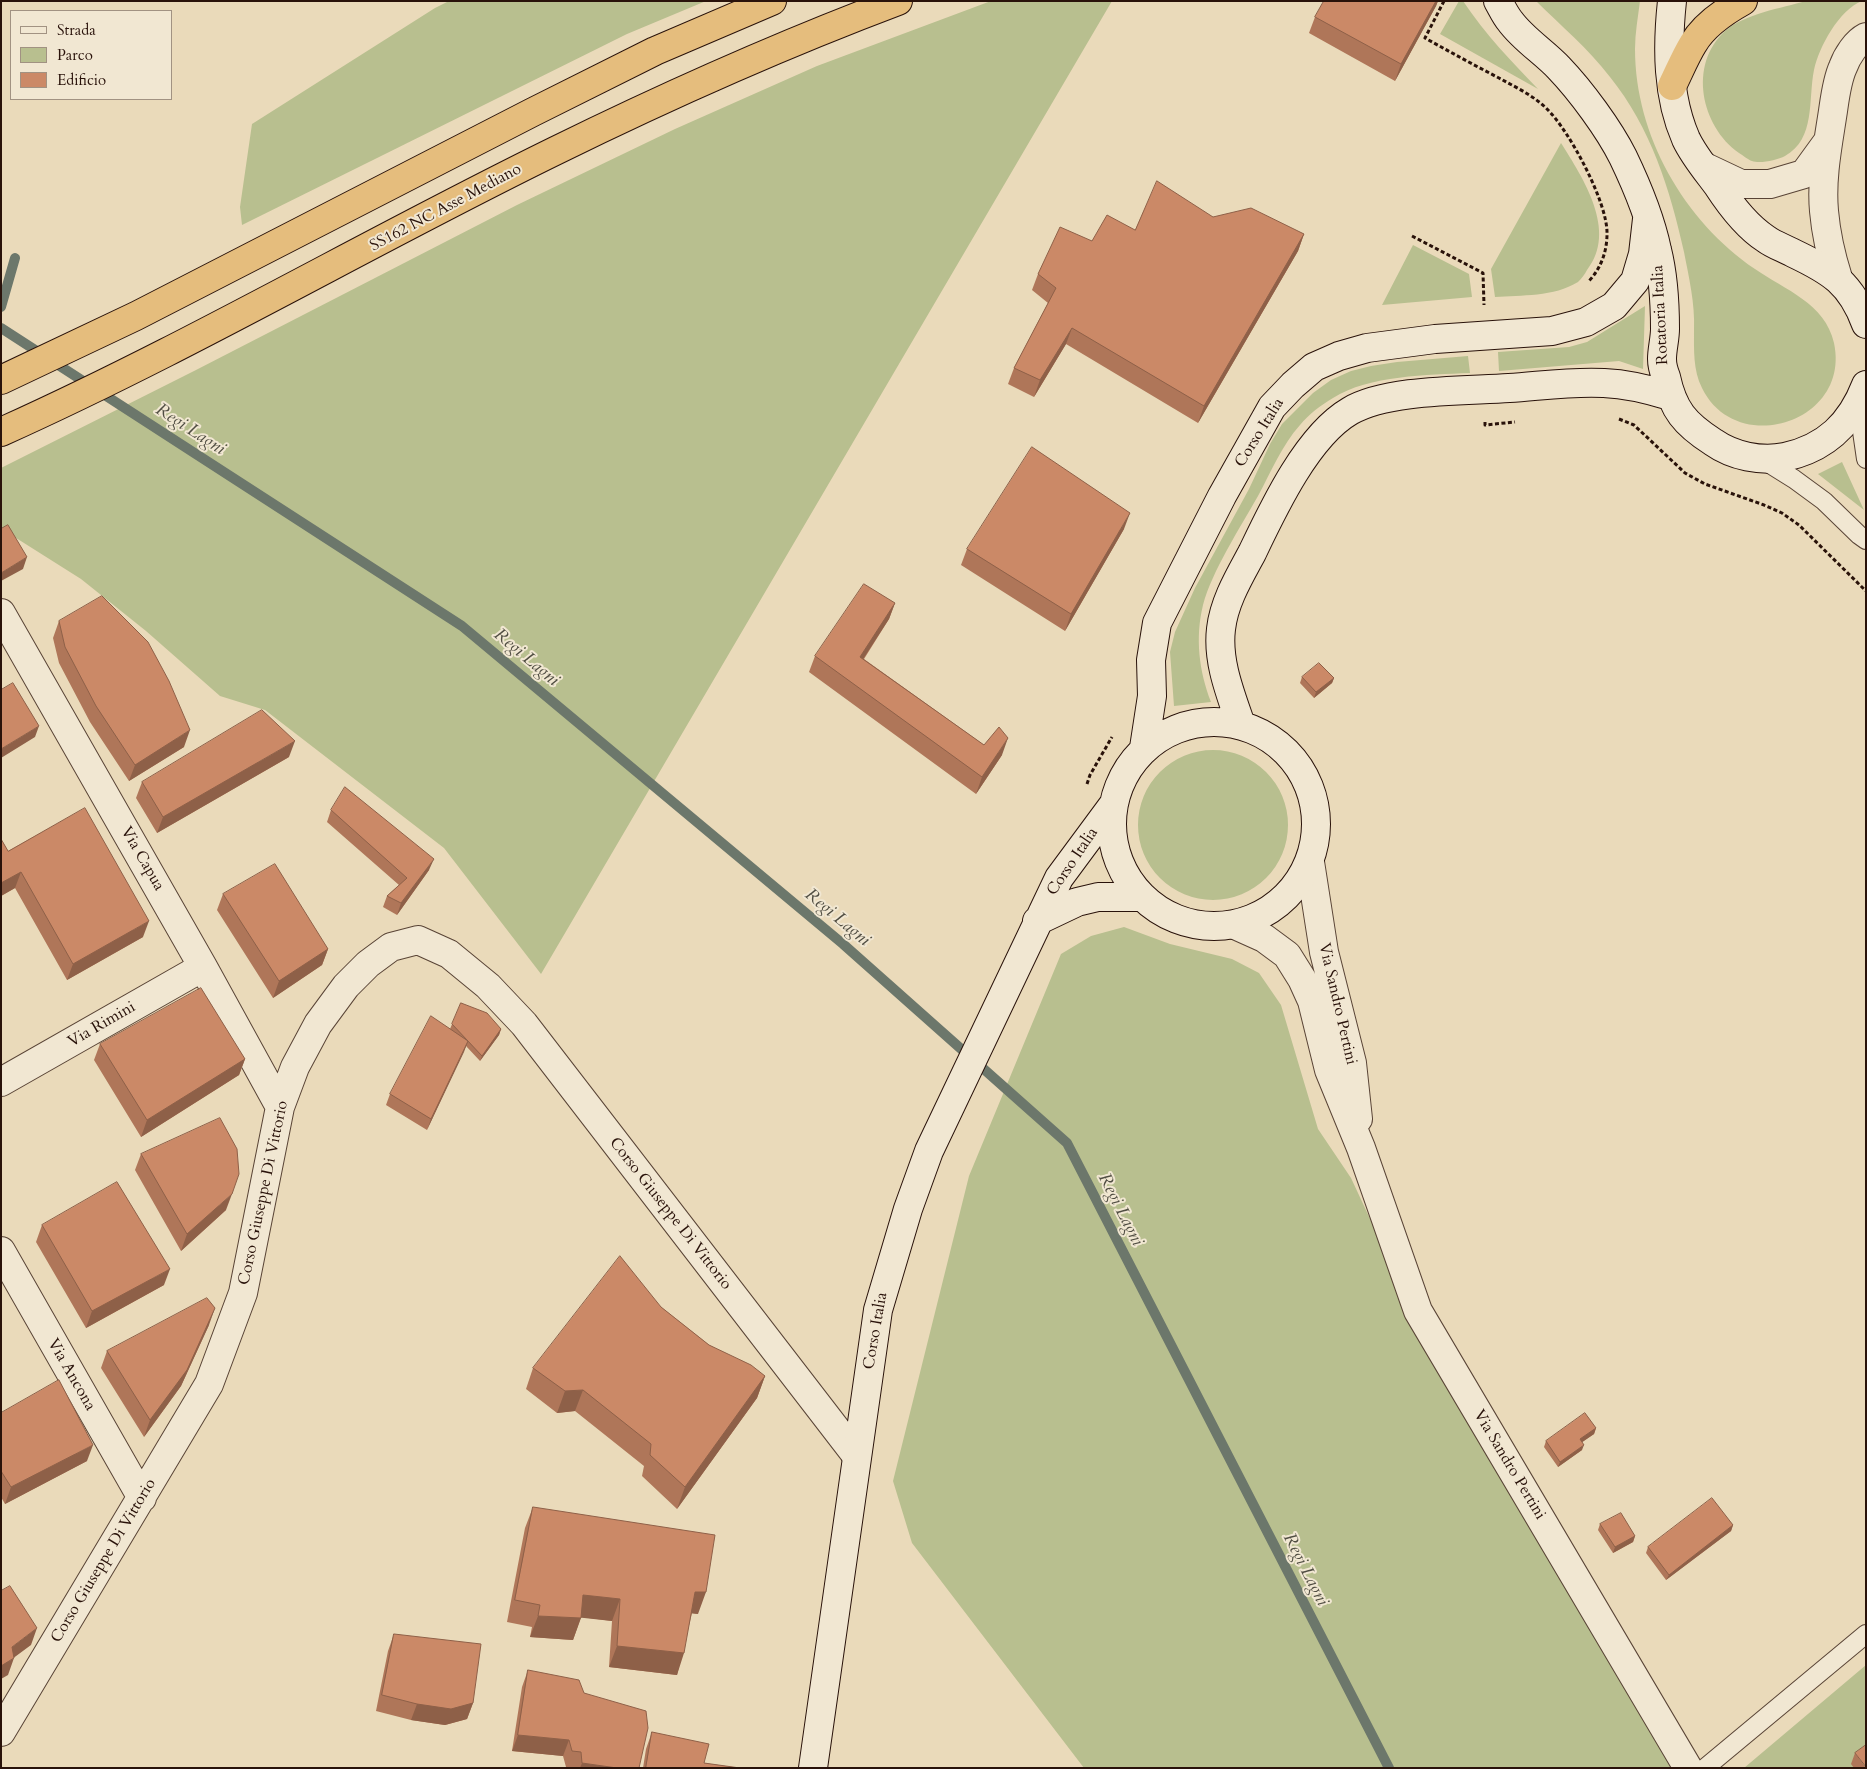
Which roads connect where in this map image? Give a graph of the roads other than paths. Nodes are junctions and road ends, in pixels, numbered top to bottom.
1 (772, 1) edge
2 (898, 1) edge
3 (1498, 1) edge
4 (1672, 1) edge
5 (1743, 1) edge
6 (1866, 37) edge
7 (1672, 86) junction
8 (1829, 140) junction
9 (1705, 168) junction
10 (1647, 219) junction
11 (1838, 278) junction
12 (1866, 324) edge
13 (1, 380) edge
14 (1862, 394) edge
15 (1670, 396) junction
16 (1, 432) edge
17 (1761, 458) junction
18 (1866, 459) edge
19 (1866, 540) edge
20 (1, 613) edge
21 (1241, 725) junction
22 (1144, 748) junction
23 (1113, 805) junction
24 (1310, 862) junction
25 (1142, 897) junction
26 (1037, 922) junction
27 (1235, 924) junction
28 (203, 967) junction
29 (1, 1082) edge
30 (280, 1107) junction
31 (1361, 1148) junction
32 (1, 1251) edge
33 (856, 1455) junction
34 (142, 1498) junction
35 (1866, 1634) edge
36 (1, 1732) edge
37 (814, 1768) edge
38 (1688, 1768) edge
39 (1705, 1768) edge

1 - 13 highway
2 - 16 highway, SS162 NC Asse Mediano
3 - 10 main road, Rotatoria Italia
4 - 7 main road
5 - 7 highway
6 - 8 main road
7 - 9 main road
8 - 9 main road
8 - 11 main road
9 - 11 main road
10 - 15 main road, Rotatoria Italia
10 - 22 main road, Corso Italia
11 - 12 main road
14 - 17 main road, Rotatoria Italia
14 - 18 lane
15 - 17 main road, Rotatoria Italia
15 - 21 main road
17 - 19 lane
20 - 28 main road, Via Capua
21 - 22 main road, Corso Italia
21 - 24 main road, Corso Italia
22 - 23 main road, Corso Italia
23 - 25 main road, Corso Italia
23 - 26 main road, Corso Italia
24 - 27 main road, Corso Italia
24 - 31 main road, Via Sandro Pertini
25 - 26 main road, Corso Italia
25 - 27 main road, Corso Italia
26 - 33 main road, Corso Italia
27 - 31 main road, Via Sandro Pertini
28 - 29 main road, Via Rimini
28 - 30 main road, Via Capua
30 - 33 main road, Corso Giuseppe Di Vittorio
30 - 34 main road, Corso Giuseppe Di Vittorio
31 - 38 main road, Via Sandro Pertini
32 - 34 main road, Via Ancona
33 - 37 main road, Corso Italia
34 - 36 main road, Corso Giuseppe Di Vittorio
35 - 39 lane

